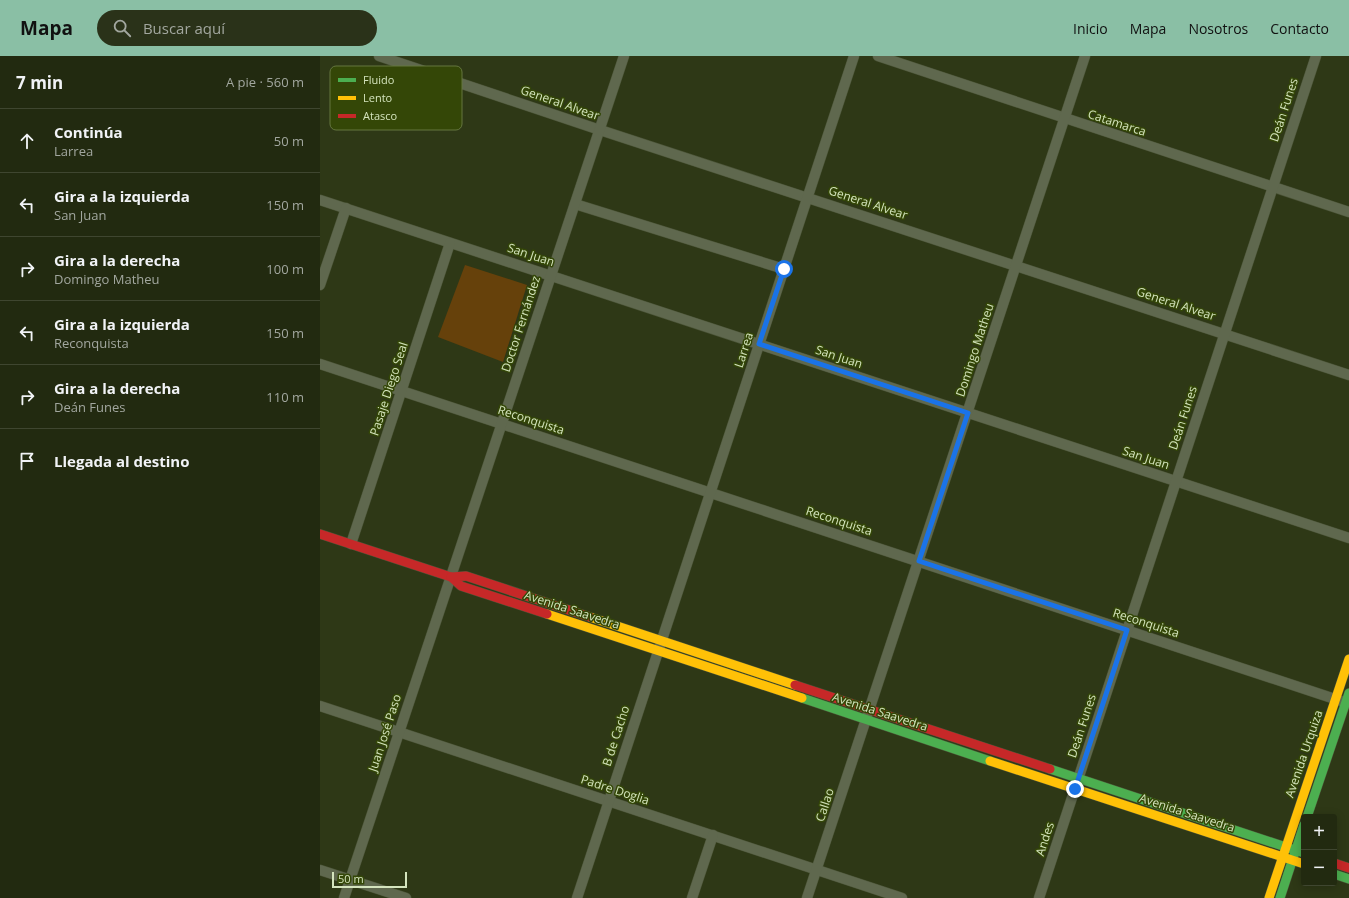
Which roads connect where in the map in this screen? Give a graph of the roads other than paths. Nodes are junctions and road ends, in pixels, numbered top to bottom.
1 (379, 56) edge
2 (624, 56) edge
3 (854, 56) edge
4 (878, 56) edge
5 (1085, 56) edge
6 (1316, 56) edge
7 (409, 66) edge
8 (462, 84) edge
9 (1064, 119) junction
10 (600, 130) junction
11 (1273, 187) junction
12 (808, 197) junction
13 (320, 200) edge
14 (575, 204) junction
15 (346, 208) junction
16 (1349, 212) edge
17 (450, 243) junction
18 (1016, 266) junction
19 (784, 269) junction
20 (551, 276) junction
21 (320, 285) edge
22 (1224, 334) junction
23 (759, 344) junction
24 (320, 364) edge
25 (1349, 375) edge
26 (402, 391) junction
27 (968, 413) junction
28 (502, 424) junction
29 (1176, 482) junction
30 (710, 492) junction
31 (320, 534) edge
32 (1349, 538) edge
33 (351, 544) junction
34 (919, 561) junction
35 (451, 577) junction
36 (1127, 630) junction
37 (662, 641) junction
38 (658, 652) junction
39 (1349, 659) edge
40 (1336, 699) junction
41 (1348, 699) edge
42 (320, 706) edge
43 (870, 710) junction
44 (866, 720) junction
45 (399, 732) junction
46 (1077, 784) junction
47 (609, 801) junction
48 (1308, 814) edge
49 (712, 835) junction
50 (1286, 847) junction
51 (1300, 852) edge
52 (1283, 857) junction
53 (1292, 860) junction
54 (1301, 863) edge
55 (1337, 864) edge
56 (1349, 868) edge
57 (320, 870) edge
58 (817, 870) junction
59 (1337, 875) edge
60 (350, 879) junction
61 (1349, 879) edge
62 (344, 898) edge
63 (406, 898) edge
64 (577, 898) edge
65 (692, 898) edge
66 (807, 898) edge
67 (902, 898) edge
68 (1039, 898) edge
69 (1269, 898) edge
70 (1280, 898) edge

1 - 7 street, General Alvear
2 - 10 street, Doctor Fernández
3 - 12 street, Larrea
4 - 9 street, Catamarca
5 - 9 street, Domingo Matheu
6 - 11 street, Deán Funes
8 - 10 street, General Alvear
9 - 11 street, Catamarca
9 - 18 street, Domingo Matheu
10 - 12 street, General Alvear
10 - 14 street, Doctor Fernández
11 - 16 street, Catamarca
11 - 22 street, Deán Funes
12 - 18 street, General Alvear
12 - 19 street, Larrea
13 - 15 street, San Juan
14 - 19 street
14 - 20 street, Doctor Fernández
15 - 17 street, San Juan
15 - 21 street
17 - 20 street, San Juan
17 - 26 street, Pasaje Diego Seal
18 - 22 street, General Alvear
18 - 27 street, Domingo Matheu
19 - 23 street, Larrea
20 - 23 street, San Juan
20 - 28 street, Doctor Fernández
22 - 25 street, General Alvear
22 - 29 street, Deán Funes
23 - 27 street, San Juan
23 - 30 street, Larrea
24 - 26 street, Reconquista
26 - 28 street, Reconquista
26 - 33 street, Pasaje Diego Seal
27 - 29 street, San Juan
27 - 34 street, Domingo Matheu
28 - 30 street, Reconquista
28 - 35 street, Doctor Fernández
29 - 32 street, San Juan
29 - 36 street, Deán Funes
30 - 34 street, Reconquista
30 - 37 street, Larrea
31 - 33 street, Avenida Saavedra
33 - 35 street, Avenida Saavedra
34 - 36 street, Reconquista
34 - 43 street, Domingo Matheu
35 - 37 street, Avenida Saavedra
35 - 38 street, Avenida Saavedra
35 - 45 street, Juan José Paso
36 - 40 street, Reconquista
36 - 46 street, Deán Funes
37 - 38 street, Larrea
37 - 43 street, Avenida Saavedra
38 - 44 street, Avenida Saavedra
38 - 47 street, B de Cacho
39 - 40 street, Avenida Urquiza
40 - 41 street, Reconquista
40 - 50 street, Avenida Urquiza
41 - 48 street, Avenida Urquiza
42 - 45 street, Padre Doglia
43 - 44 street, Domingo Matheu
43 - 46 street, Avenida Saavedra
44 - 46 street, Avenida Saavedra
44 - 58 street, Callao
45 - 47 street, Padre Doglia
45 - 60 street, Juan José Paso
46 - 50 street, Avenida Saavedra
46 - 52 street, Avenida Saavedra
46 - 68 street, Andes
47 - 49 street, Padre Doglia
47 - 64 street, B de Cacho
49 - 58 street, Padre Doglia
49 - 65 street
50 - 51 street, Avenida Saavedra
50 - 52 street, Avenida Urquiza
51 - 53 street
52 - 53 street, Avenida Saavedra
52 - 69 street, Avenida Urquiza
53 - 54 street, Avenida Saavedra
53 - 70 street
55 - 56 street
57 - 60 street
58 - 66 street, Callao
58 - 67 street, Padre Doglia
59 - 61 street
60 - 62 street, Juan José Paso
60 - 63 street

